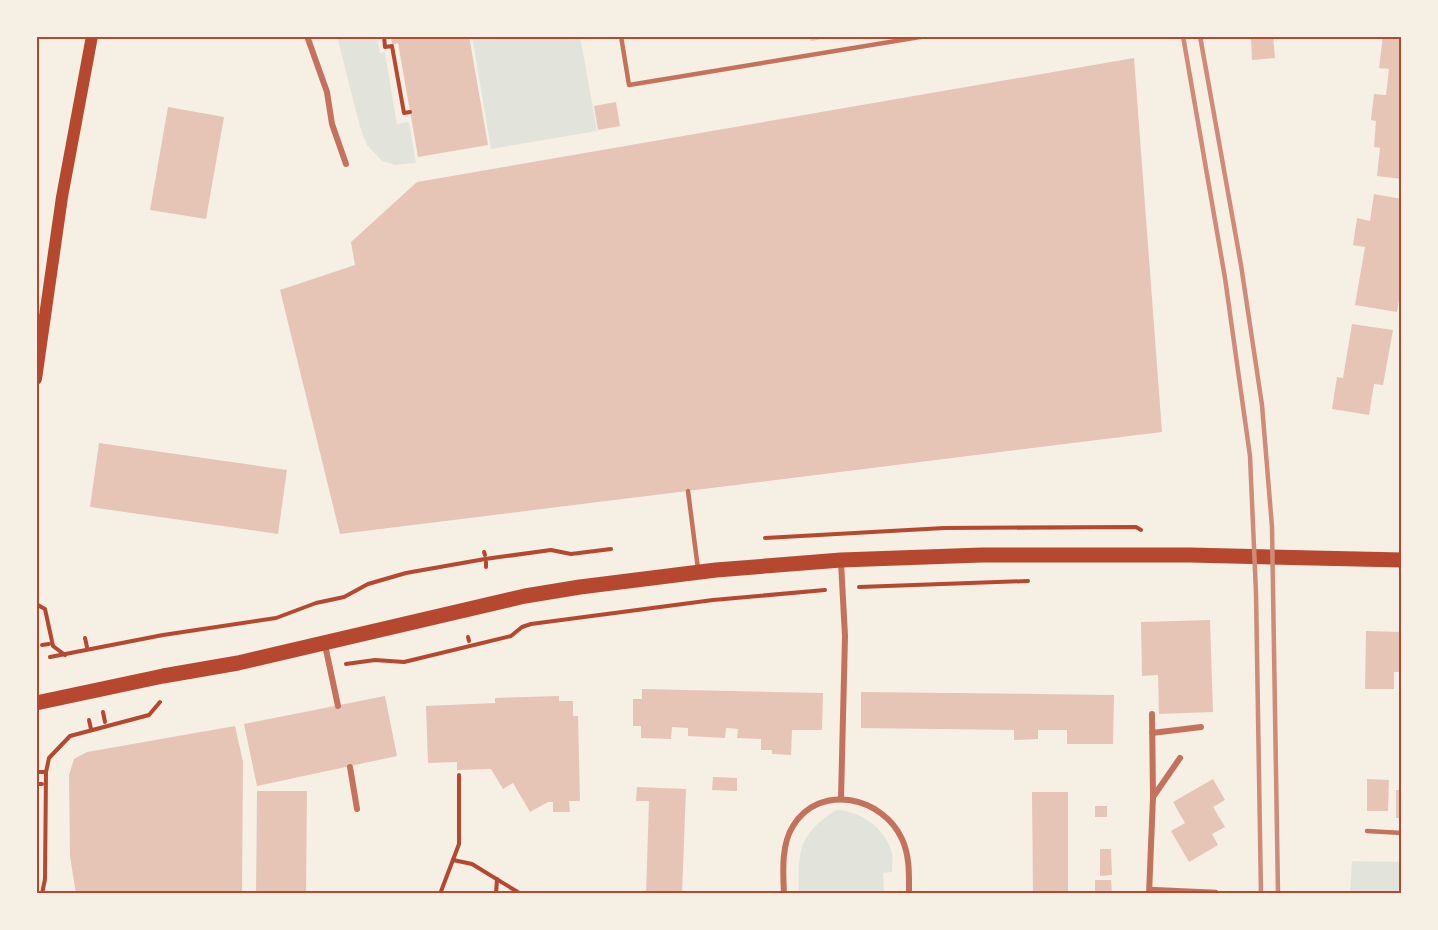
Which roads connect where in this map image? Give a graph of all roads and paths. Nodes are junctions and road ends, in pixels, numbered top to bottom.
1 (92, 36) edge
2 (307, 36) edge
3 (384, 36) edge
4 (621, 36) edge
5 (926, 36) edge
6 (410, 112) dead end
7 (346, 164) dead end
8 (36, 379) edge
9 (688, 491) dead end
10 (1136, 527) dead end
11 (765, 538) dead end
12 (611, 549) dead end
13 (841, 560) junction
14 (1402, 560) edge
15 (699, 572) junction
16 (1038, 581) dead end
17 (843, 588) junction
18 (36, 604) edge
19 (85, 638) dead end
20 (325, 643) junction
21 (49, 644) dead end
22 (42, 645) dead end
23 (88, 652) dead end
24 (66, 655) junction
25 (50, 657) dead end
26 (331, 667) junction
27 (169, 700) dead end
28 (36, 703) edge
29 (338, 706) dead end
30 (1152, 714) dead end
31 (89, 720) dead end
32 (1201, 727) dead end
33 (92, 729) junction
34 (1152, 733) junction
35 (1180, 758) dead end
36 (350, 767) dead end
37 (36, 772) edge
38 (46, 772) junction
39 (459, 775) dead end
40 (36, 784) edge
41 (42, 784) dead end
42 (1152, 797) junction
43 (841, 798) junction
44 (357, 809) dead end
45 (1367, 831) dead end
46 (1402, 833) edge
47 (453, 860) junction
48 (497, 879) junction
49 (1150, 891) edge
50 (1216, 892) dead end
51 (42, 894) edge
52 (440, 894) edge
53 (495, 894) edge
54 (521, 894) edge
55 (784, 894) edge
56 (909, 894) edge

1 - 8 main road
2 - 7 street
3 - 6 path
4 - 5 lane
9 - 15 lane
10 - 11 path
12 - 24 path
13 - 14 main road
13 - 15 main road
13 - 17 street
15 - 20 main road
16 - 17 path
17 - 26 path
17 - 43 street
18 - 24 path
19 - 23 path
20 - 26 street
20 - 28 main road
21 - 22 path
24 - 25 path
26 - 29 street
27 - 33 path
30 - 34 street
31 - 33 path
32 - 34 street
33 - 38 path
34 - 42 street
35 - 42 street
36 - 44 street
37 - 38 path
38 - 51 path
39 - 47 path
40 - 41 path
42 - 49 street
43 - 55 street
43 - 56 street
45 - 46 lane
47 - 48 path
47 - 52 path
48 - 53 path
48 - 54 path
49 - 50 lane

